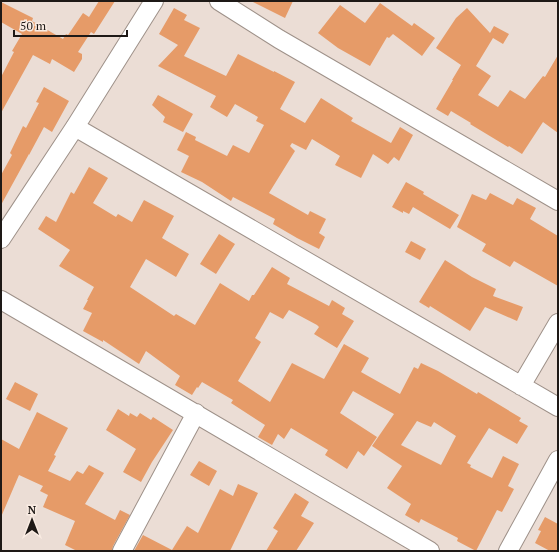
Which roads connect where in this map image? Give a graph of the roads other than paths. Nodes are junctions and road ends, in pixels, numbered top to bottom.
1 (154, 1) edge
2 (219, 1) edge
3 (75, 127) junction
4 (558, 201) edge
5 (1, 239) edge
6 (1, 300) edge
7 (558, 323) edge
8 (521, 386) junction
9 (558, 408) edge
10 (196, 413) junction
11 (558, 460) edge
12 (410, 546) edge
13 (122, 551) edge
14 (430, 551) edge
15 (508, 551) edge

1 - 3 street
2 - 4 street
3 - 5 street
3 - 8 street
6 - 10 street
7 - 8 street
8 - 9 street
10 - 12 street
10 - 13 street
11 - 15 street
12 - 14 street

